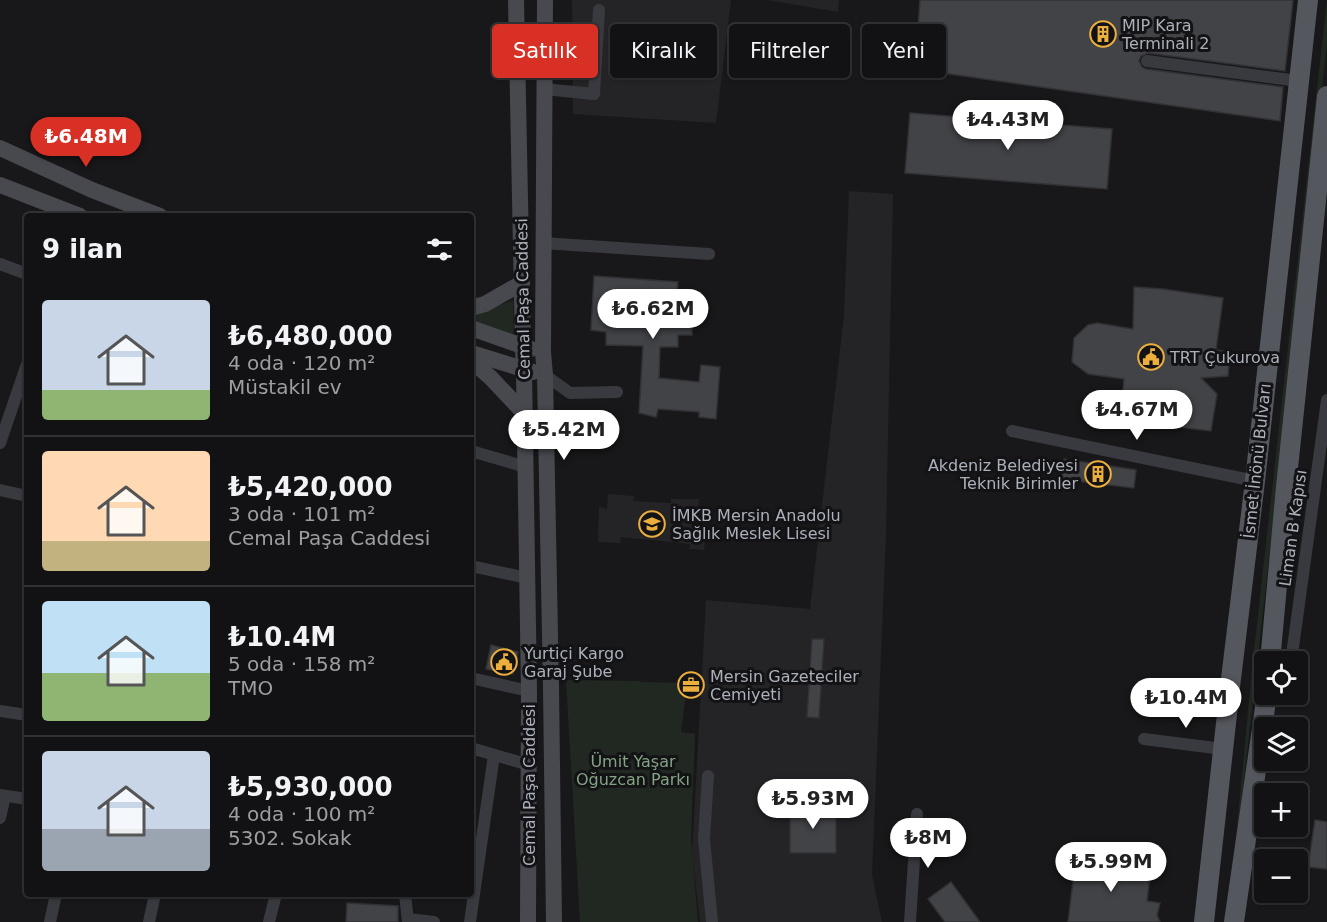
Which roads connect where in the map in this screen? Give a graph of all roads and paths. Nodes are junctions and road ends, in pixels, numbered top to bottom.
1 (516, 0) edge
2 (545, 0) edge
3 (1308, 0) edge
4 (599, 10) dead end
5 (1147, 61) dead end
6 (1299, 81) junction
7 (544, 89) junction
8 (1327, 96) edge
9 (1325, 139) edge
10 (0, 148) edge
11 (0, 185) edge
12 (1322, 187) edge
13 (72, 213) edge
14 (140, 213) edge
15 (543, 243) junction
16 (709, 254) dead end
17 (0, 264) edge
18 (24, 273) edge
19 (522, 282) junction
20 (474, 307) edge
21 (474, 329) edge
22 (523, 347) junction
23 (543, 352) junction
24 (474, 354) edge
25 (474, 363) edge
26 (524, 370) junction
27 (24, 373) edge
28 (545, 375) junction
29 (617, 392) dead end
30 (1327, 400) edge
31 (525, 414) junction
32 (1012, 430) dead end
33 (0, 443) edge
34 (474, 452) edge
35 (526, 467) junction
36 (1255, 481) junction
37 (0, 490) edge
38 (24, 495) edge
39 (474, 567) edge
40 (527, 578) junction
41 (1271, 651) edge
42 (1293, 651) edge
43 (474, 679) edge
44 (529, 691) junction
45 (1265, 705) edge
46 (0, 711) edge
47 (24, 711) edge
48 (1144, 739) dead end
49 (474, 749) edge
50 (1224, 749) junction
51 (494, 755) junction
52 (529, 765) junction
53 (708, 776) dead end
54 (3, 795) edge
55 (24, 798) edge
56 (916, 814) dead end
57 (0, 818) edge
58 (474, 894) edge
59 (55, 897) edge
60 (154, 897) edge
61 (275, 897) edge
62 (405, 897) edge
63 (474, 897) edge
64 (408, 921) edge
65 (50, 922) edge
66 (148, 922) edge
67 (268, 922) edge
68 (434, 922) edge
69 (470, 922) edge
70 (528, 922) edge
71 (554, 922) edge
72 (712, 922) edge
73 (910, 922) edge
74 (1204, 922) edge
75 (1234, 922) edge

1 - 19 main road, Cemal Paşa Caddesi
2 - 7 main road, Cemal Paşa Caddesi
3 - 6 main road, İsmet İnönü Bulvarı
4 - 7 street
5 - 6 street
6 - 36 main road, İsmet İnönü Bulvarı
7 - 15 main road, Cemal Paşa Caddesi
8 - 9 main road, İsmet İnönü Bulvarı
9 - 12 main road, İsmet İnönü Bulvarı
10 - 14 main road
11 - 13 main road
12 - 41 main road, İsmet İnönü Bulvarı
15 - 16 street
15 - 23 main road, Cemal Paşa Caddesi
17 - 18 street
19 - 20 main road
19 - 22 main road, Cemal Paşa Caddesi
21 - 22 main road
22 - 23 main road
22 - 26 main road, Cemal Paşa Caddesi
23 - 28 main road, Cemal Paşa Caddesi
24 - 26 main road
25 - 31 main road
26 - 28 main road
26 - 31 main road, Cemal Paşa Caddesi
27 - 33 street
28 - 29 street
28 - 71 main road, Cemal Paşa Caddesi
30 - 42 street, Liman B Kapısı
31 - 35 main road, Cemal Paşa Caddesi
32 - 36 street
34 - 35 street
35 - 40 main road, Cemal Paşa Caddesi
36 - 50 main road, İsmet İnönü Bulvarı
37 - 38 street
39 - 40 street
40 - 44 main road, Cemal Paşa Caddesi
43 - 44 street
44 - 52 main road, Cemal Paşa Caddesi
45 - 75 main road
46 - 47 street
48 - 50 street
49 - 51 street
50 - 74 main road, İsmet İnönü Bulvarı
51 - 52 street
51 - 58 street
52 - 70 main road, Cemal Paşa Caddesi
53 - 72 street
54 - 55 street
54 - 57 street
56 - 73 street
59 - 65 street
60 - 66 street
61 - 67 street
62 - 64 street
63 - 69 street
64 - 68 street

